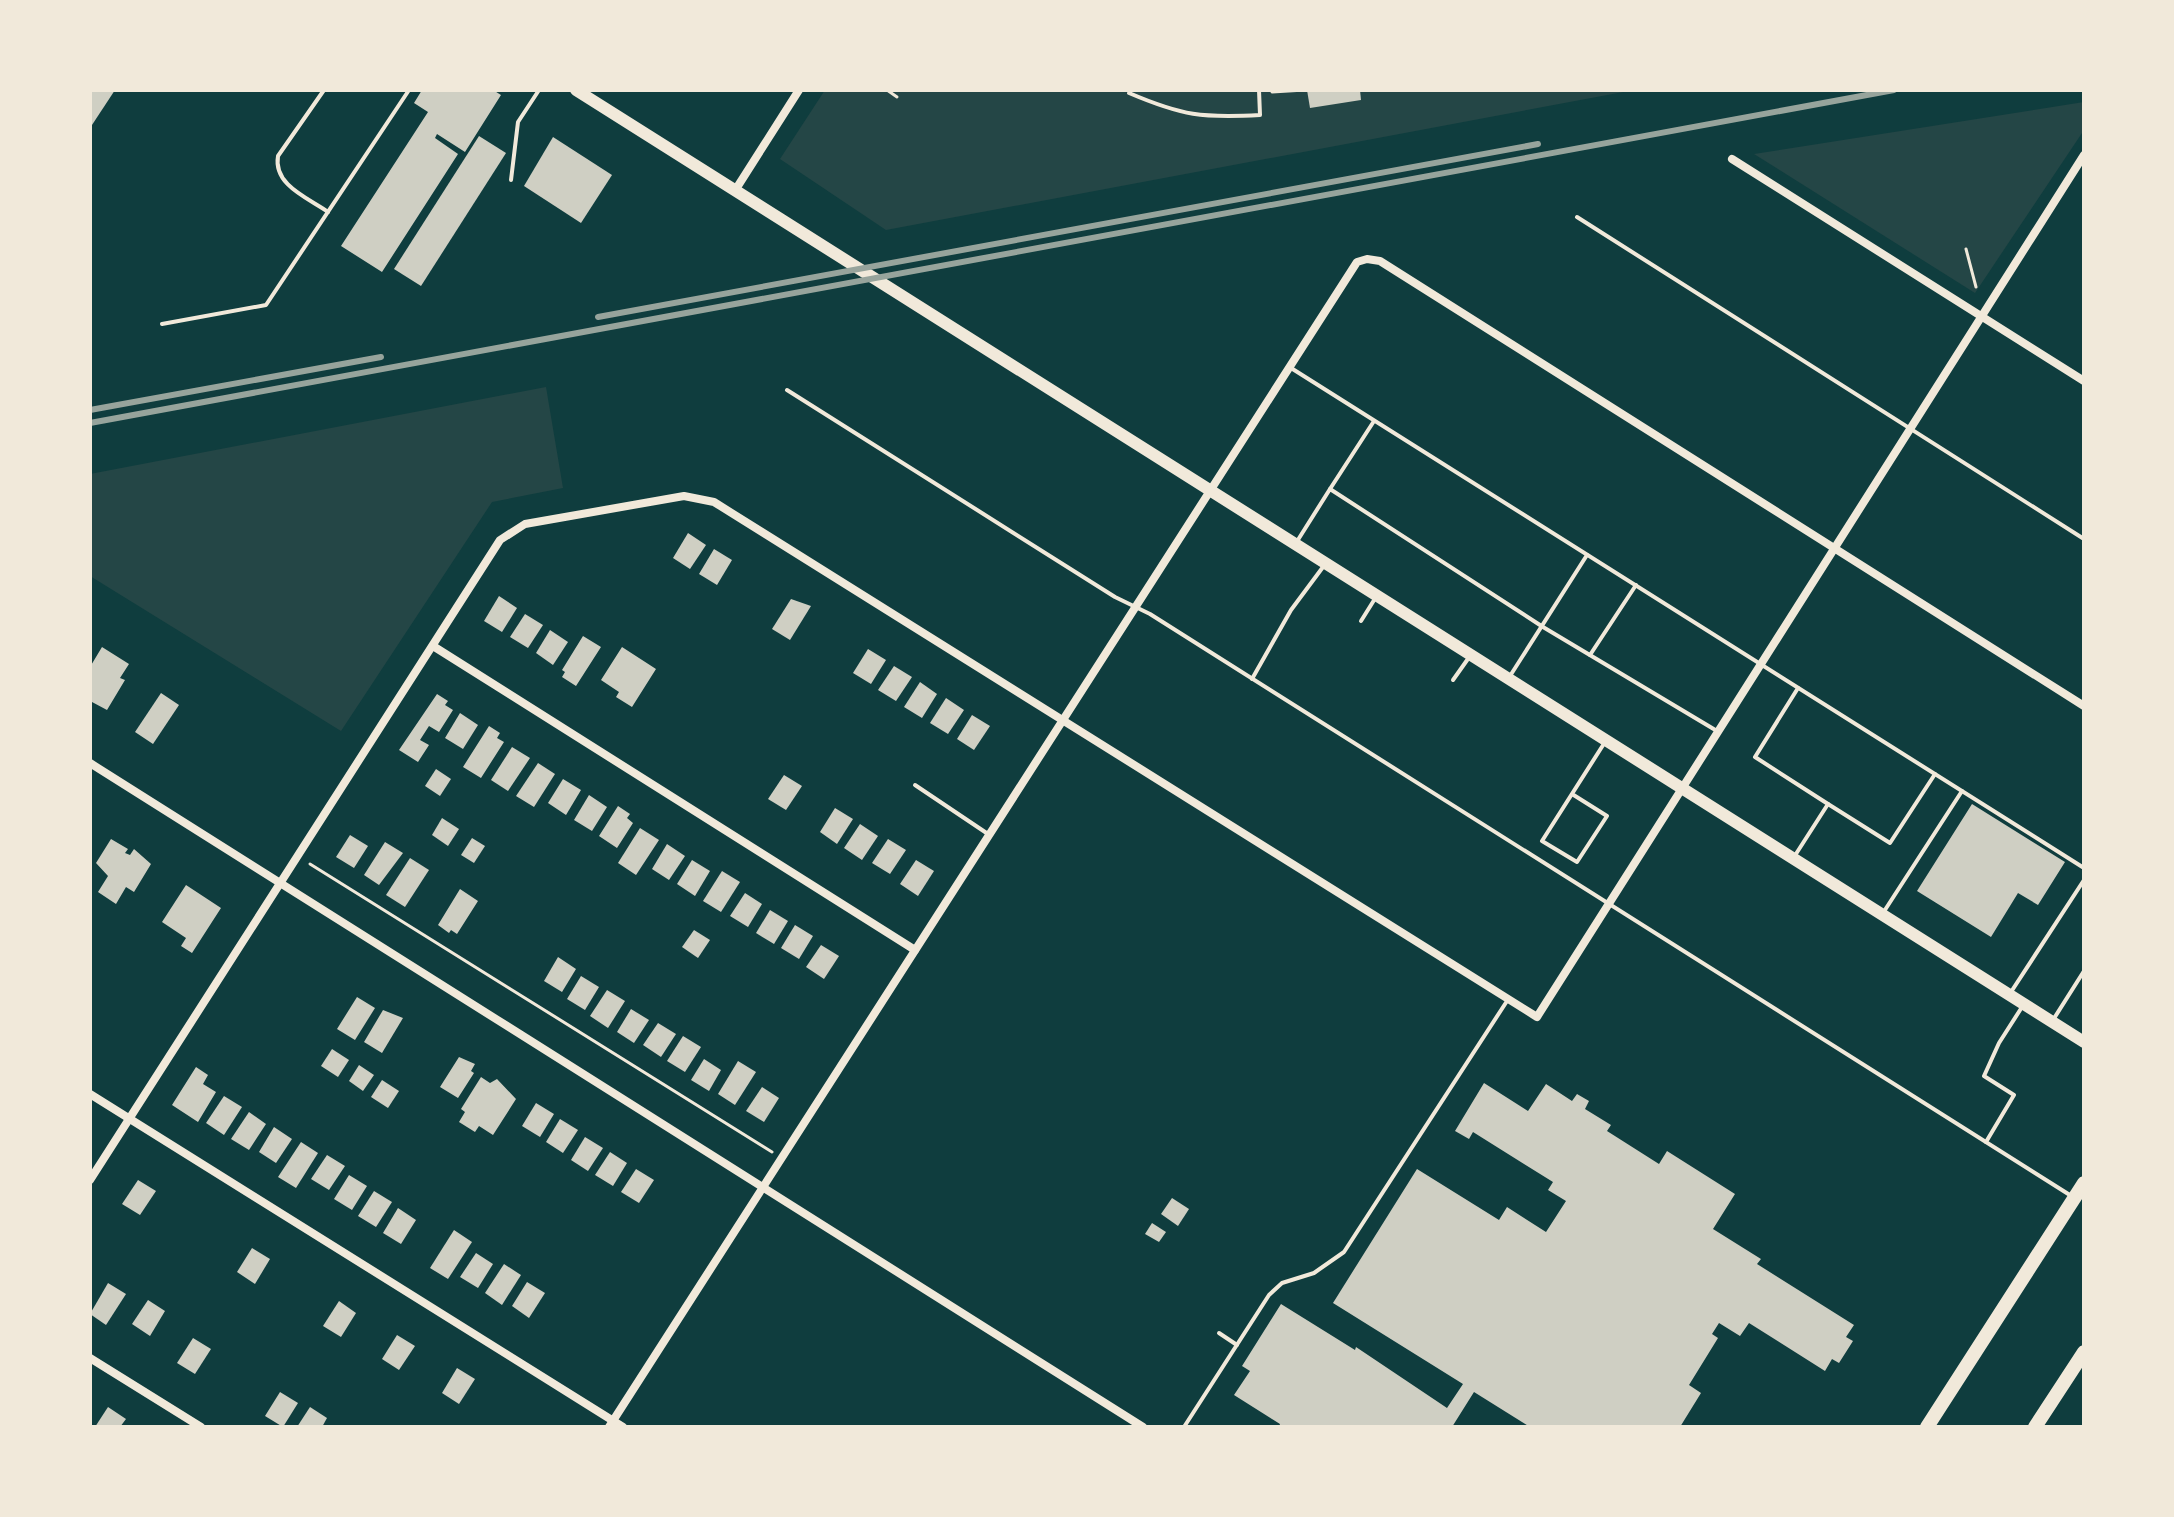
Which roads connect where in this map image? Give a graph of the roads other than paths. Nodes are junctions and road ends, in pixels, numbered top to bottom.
1 (324, 90) edge
2 (409, 90) edge
3 (539, 90) edge
4 (576, 90) edge
5 (799, 90) edge
6 (1131, 90) edge
7 (1259, 90) edge
8 (2084, 155) edge
9 (1732, 159) dead end
10 (511, 180) dead end
11 (736, 189) junction
12 (328, 212) junction
13 (1577, 217) dead end
14 (1981, 316) junction
15 (162, 324) dead end
16 (1288, 366) junction
17 (2084, 381) edge
18 (787, 390) dead end
19 (1374, 420) junction
20 (1910, 429) junction
21 (1330, 489) junction
22 (1209, 491) junction
23 (2084, 539) edge
24 (1294, 546) junction
25 (1834, 549) junction
26 (1588, 555) junction
27 (1325, 565) junction
28 (1636, 585) junction
29 (1377, 595) junction
30 (1134, 606) junction
31 (1361, 621) dead end
32 (1543, 627) junction
33 (433, 646) junction
34 (1471, 654) junction
35 (1590, 655) junction
36 (1761, 665) junction
37 (1509, 678) junction
38 (1252, 679) junction
39 (1453, 680) dead end
40 (1798, 688) junction
41 (2084, 706) edge
42 (1063, 718) junction
43 (1719, 732) junction
44 (1607, 740) junction
45 (90, 763) edge
46 (1935, 774) junction
47 (915, 785) dead end
48 (1683, 789) junction
49 (1962, 791) junction
50 (1572, 794) junction
51 (1828, 804) junction
52 (988, 834) junction
53 (1793, 859) junction
54 (2084, 868) edge
55 (2084, 880) edge
56 (280, 882) junction
57 (1608, 905) junction
58 (1881, 915) junction
59 (915, 950) junction
60 (2084, 971) edge
61 (2008, 995) junction
62 (1508, 999) junction
63 (2024, 1005) junction
64 (2052, 1022) junction
65 (2084, 1042) edge
66 (90, 1094) edge
67 (129, 1119) junction
68 (1986, 1142) junction
69 (90, 1180) edge
70 (2084, 1183) edge
71 (764, 1187) junction
72 (2075, 1198) junction
73 (1219, 1333) dead end
74 (1237, 1345) junction
75 (90, 1358) edge
76 (2082, 1361) edge
77 (611, 1424) edge
78 (1932, 1424) edge
79 (201, 1427) edge
80 (623, 1427) edge
81 (1143, 1427) edge
82 (1184, 1427) edge
83 (2035, 1427) edge

1 - 12 lane
2 - 12 lane
3 - 10 lane
4 - 11 main road
5 - 11 street
6 - 7 lane
8 - 14 street
9 - 14 street
11 - 22 main road
12 - 15 lane
13 - 20 lane
14 - 17 street
14 - 20 street
16 - 19 lane
16 - 22 street
16 - 25 street
18 - 30 lane
19 - 21 lane
19 - 26 lane
20 - 23 lane
20 - 25 street
21 - 24 lane
21 - 32 lane
22 - 24 main road
22 - 30 street
24 - 27 main road
25 - 36 street
25 - 41 street
26 - 28 lane
26 - 32 lane
27 - 29 main road
27 - 38 lane
28 - 35 lane
28 - 36 lane
29 - 31 lane
29 - 34 main road
30 - 38 lane
30 - 42 street
32 - 35 lane
32 - 37 lane
33 - 42 street
33 - 56 street
33 - 59 street
34 - 37 main road
34 - 39 lane
35 - 43 lane
36 - 40 lane
36 - 43 street
37 - 44 main road
38 - 57 lane
40 - 46 lane
40 - 51 lane
42 - 52 street
42 - 62 street
43 - 48 street
44 - 48 main road
44 - 50 lane
45 - 56 street
46 - 49 lane
46 - 51 lane
47 - 52 lane
48 - 53 main road
48 - 57 street
49 - 54 lane
49 - 58 lane
50 - 50 lane
51 - 53 lane
52 - 59 street
53 - 58 main road
55 - 61 lane
56 - 67 street
56 - 71 street
57 - 62 street
57 - 68 lane
58 - 61 main road
59 - 71 street
60 - 64 lane
61 - 63 main road
62 - 74 lane
63 - 64 main road
63 - 68 lane
64 - 65 main road
66 - 67 street
67 - 69 street
67 - 77 street
68 - 72 lane
70 - 72 main road
71 - 77 street
71 - 81 street
72 - 78 main road
73 - 74 lane
74 - 82 lane
75 - 79 street
76 - 83 main road
77 - 80 street

